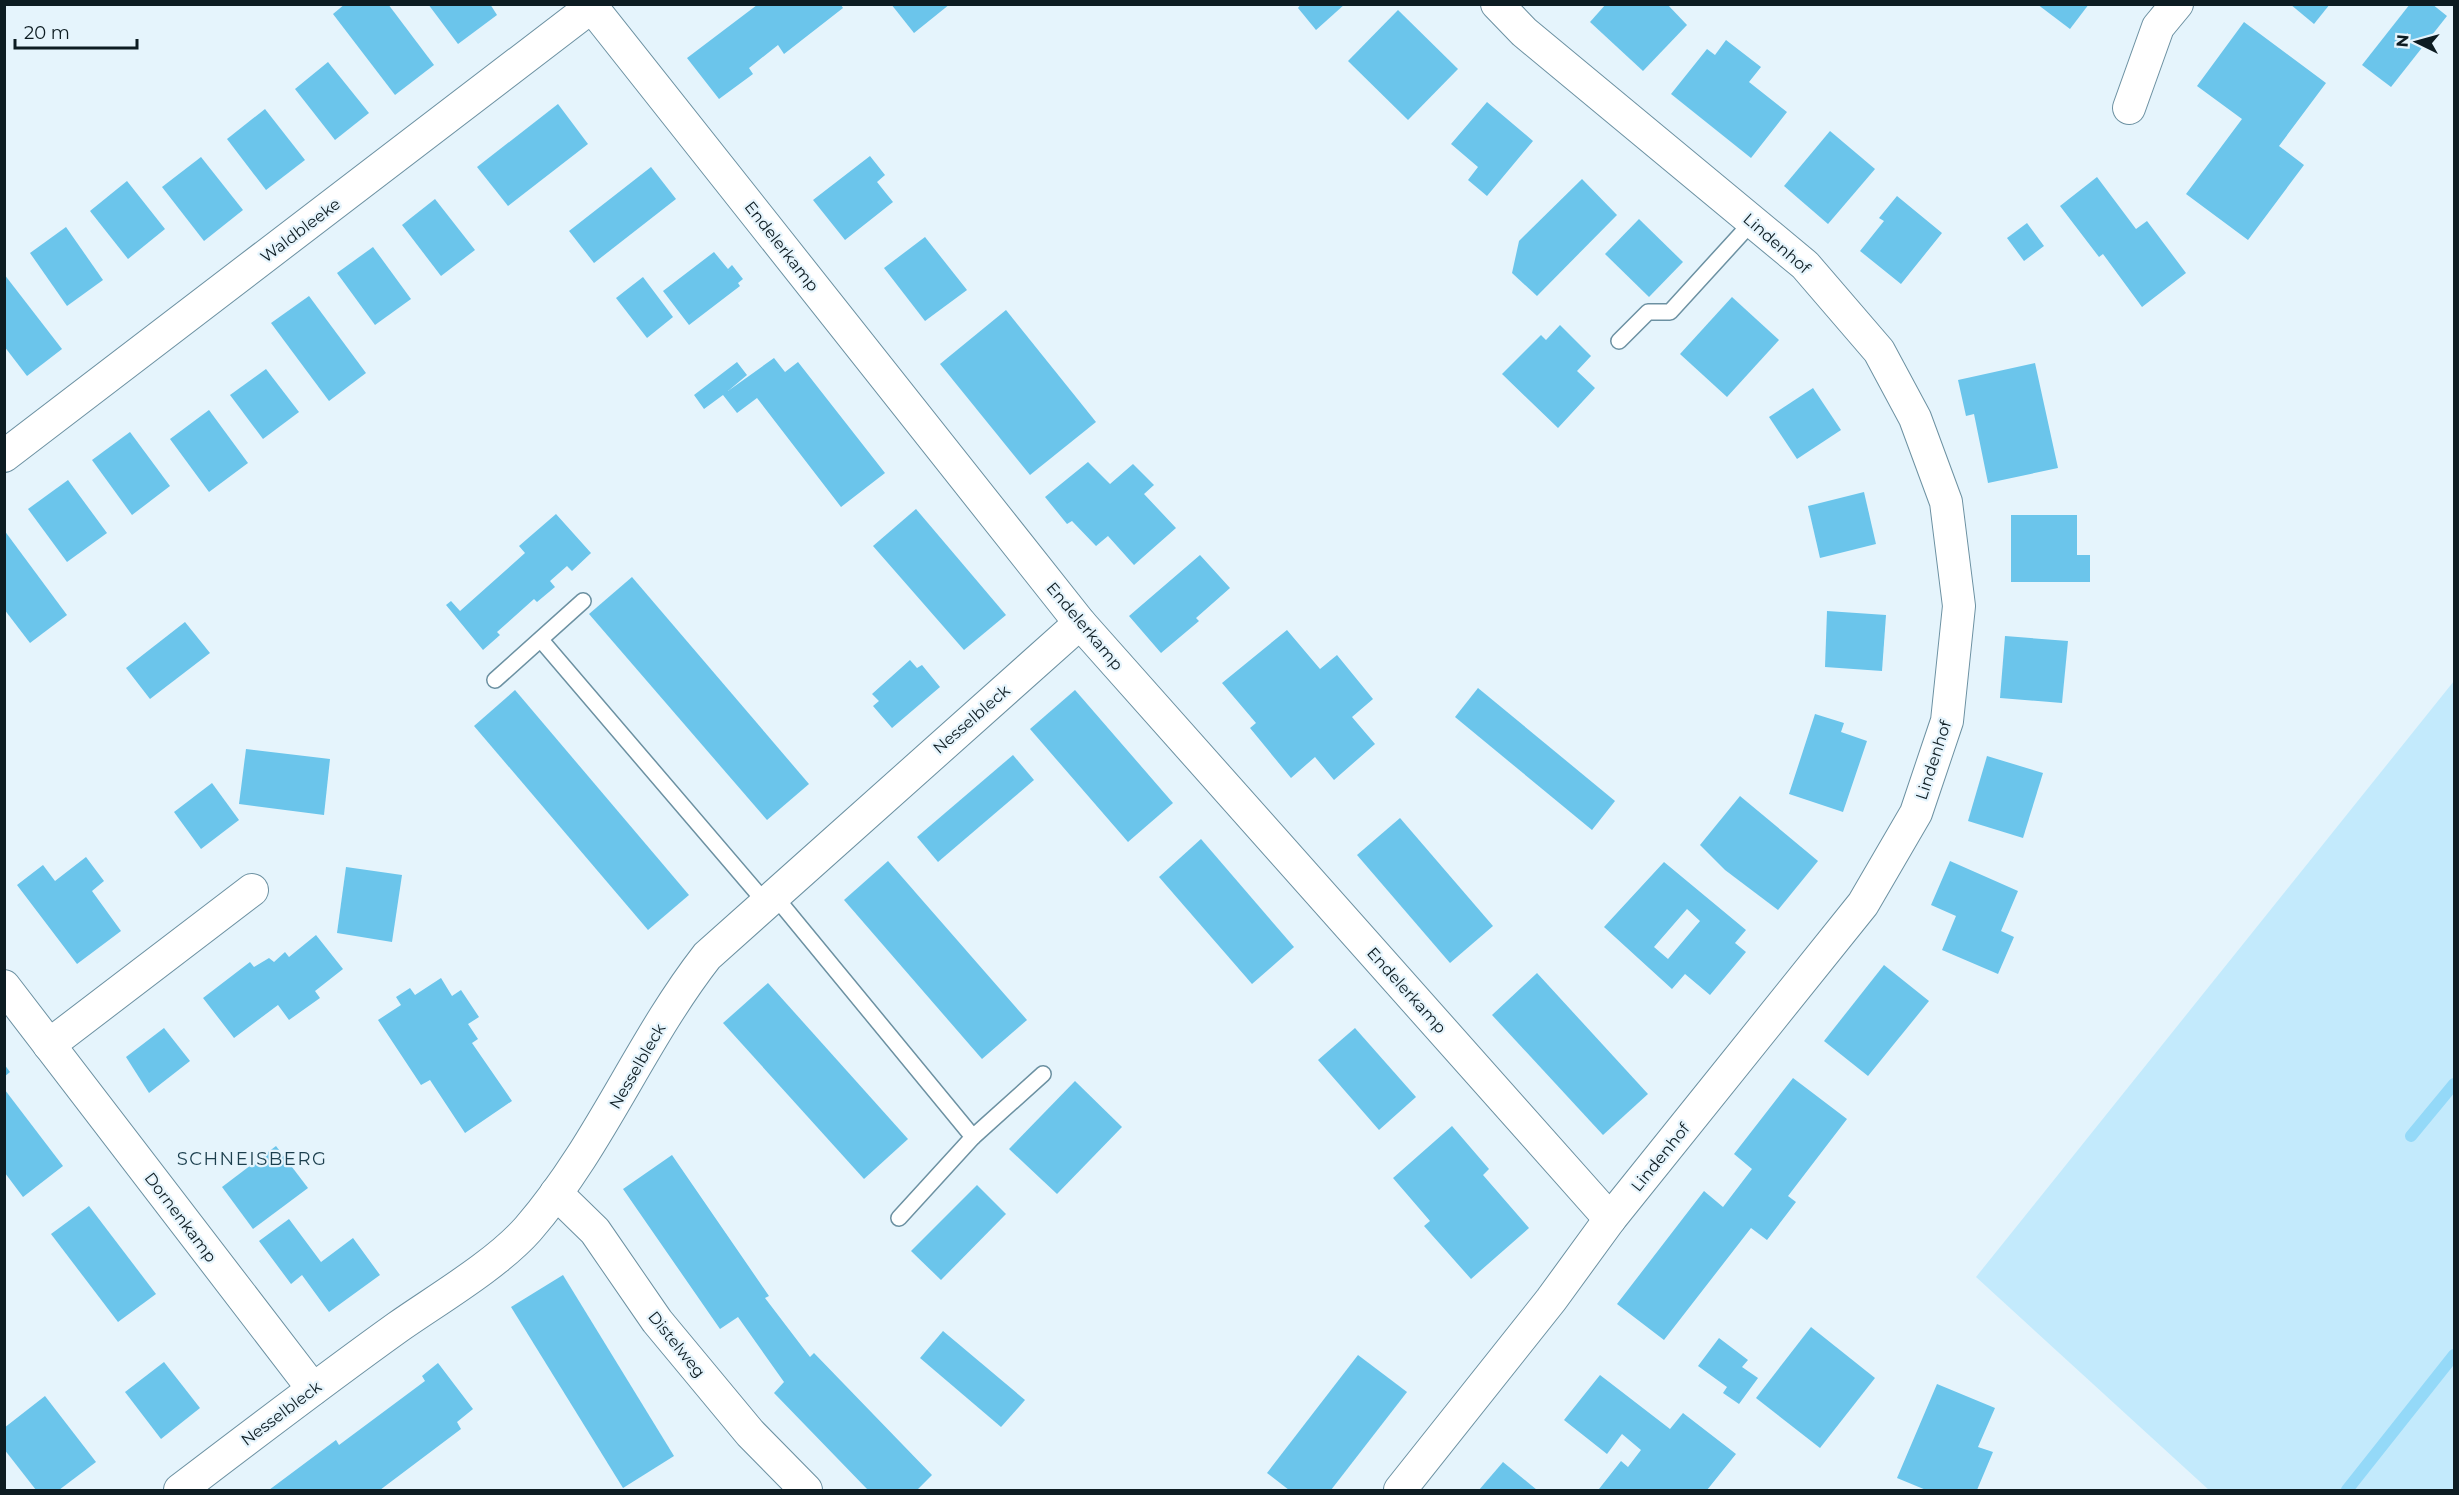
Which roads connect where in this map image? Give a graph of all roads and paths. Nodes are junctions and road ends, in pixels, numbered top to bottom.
1 (1497, 4) edge
2 (2177, 4) edge
3 (593, 6) edge
4 (2129, 108) dead end
5 (1753, 221) junction
6 (1619, 341) dead end
7 (4, 456) edge
8 (583, 601) dead end
9 (1080, 623) junction
10 (541, 640) junction
11 (495, 680) dead end
12 (252, 890) dead end
13 (769, 898) junction
14 (4, 986) edge
15 (49, 1045) junction
16 (1043, 1074) dead end
17 (973, 1137) junction
18 (556, 1193) junction
19 (899, 1218) dead end
20 (1610, 1219) junction
21 (312, 1389) junction
22 (180, 1491) edge
23 (806, 1491) edge
24 (1400, 1491) edge

1 - 5 street, Lindenhof
2 - 4 street
3 - 7 street, Waldbleeke
3 - 9 street, Endelerkamp
5 - 6 lane
5 - 20 street, Lindenhof
8 - 10 lane
9 - 13 street, Nesselbleck
9 - 20 street, Endelerkamp
10 - 11 lane
10 - 13 lane
12 - 15 street
13 - 17 lane
13 - 18 street, Nesselbleck
14 - 15 street, Dornenkamp
15 - 21 street, Dornenkamp
16 - 17 lane
17 - 19 lane
18 - 21 street, Nesselbleck
18 - 23 street, Distelweg
20 - 24 street, Lindenhof
21 - 22 street, Nesselbleck

